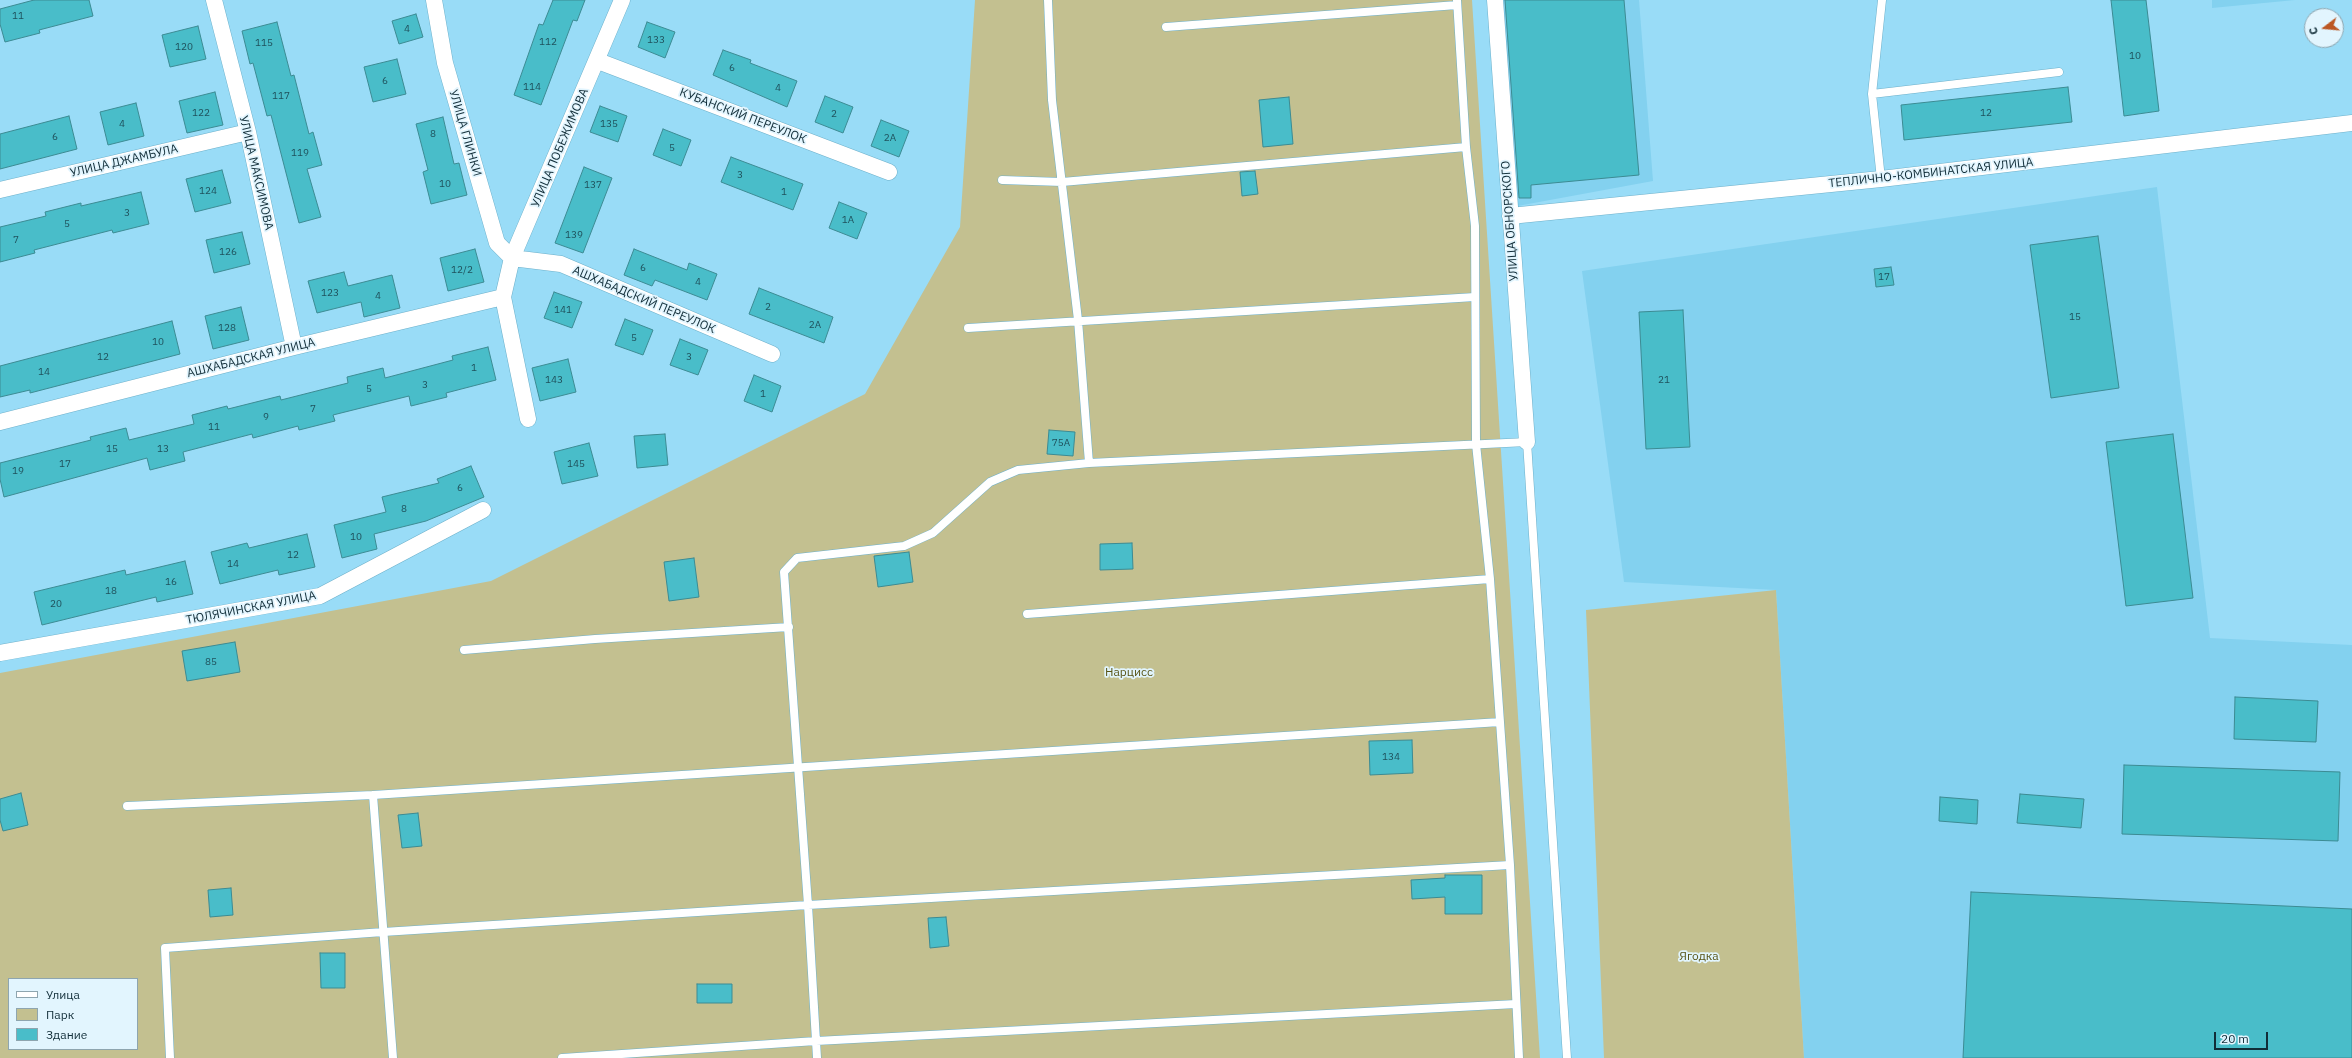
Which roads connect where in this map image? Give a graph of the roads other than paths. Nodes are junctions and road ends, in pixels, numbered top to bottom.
1 (214, 0) edge
2 (434, 0) edge
3 (622, 0) edge
4 (1048, 0) edge
5 (1495, 0) edge
6 (1882, 0) edge
7 (1457, 3) edge
8 (1166, 27) dead end
9 (598, 60) junction
10 (2059, 72) dead end
11 (1872, 94) junction
12 (2352, 123) edge
13 (248, 132) junction
14 (1466, 147) junction
15 (889, 172) dead end
16 (1881, 179) junction
17 (1002, 180) dead end
18 (1062, 182) junction
19 (0, 190) edge
20 (1510, 216) junction
21 (512, 258) junction
22 (504, 297) junction
23 (1475, 297) junction
24 (1078, 320) junction
25 (968, 328) dead end
26 (294, 347) junction
27 (772, 354) dead end
28 (528, 419) dead end
29 (0, 422) edge
30 (1527, 442) junction
31 (1476, 444) junction
32 (1089, 463) junction
33 (483, 510) dead end
34 (1490, 579) junction
35 (1027, 614) dead end
36 (789, 627) junction
37 (464, 650) dead end
38 (0, 653) edge
39 (1500, 722) junction
40 (799, 767) junction
41 (372, 795) junction
42 (127, 806) dead end
43 (1510, 864) junction
44 (808, 905) junction
45 (383, 932) junction
46 (1516, 1004) junction
47 (816, 1042) junction
48 (170, 1058) edge
49 (393, 1058) edge
50 (562, 1058) edge
51 (817, 1058) edge
52 (1519, 1058) edge
53 (1566, 1058) edge

1 - 13 street, УЛИЦА МАКСИМОВА
2 - 21 street, УЛИЦА ГЛИНКИ
3 - 9 street, УЛИЦА ПОБЕЖИМОВА
4 - 18 lane
5 - 20 street, УЛИЦА ОБНОРСКОГО
6 - 11 lane
7 - 8 lane
7 - 14 lane
9 - 15 street, КУБАНСКИЙ ПЕРЕУЛОК
9 - 21 street, УЛИЦА ПОБЕЖИМОВА
10 - 11 lane
11 - 16 lane
12 - 16 street, ТЕПЛИЧНО-КОМБИНАТСКАЯ УЛИЦА
13 - 19 street, УЛИЦА ДЖАМБУЛА
13 - 26 street, УЛИЦА МАКСИМОВА
14 - 18 lane
14 - 23 lane
16 - 20 street, ТЕПЛИЧНО-КОМБИНАТСКАЯ УЛИЦА
17 - 18 lane
18 - 24 lane
20 - 30 street, УЛИЦА ОБНОРСКОГО
21 - 22 street, УЛИЦА ПОБЕЖИМОВА
21 - 27 street, АШХАБАДСКИЙ ПЕРЕУЛОК
22 - 26 street, АШХАБАДСКАЯ УЛИЦА
22 - 28 street
23 - 24 lane
23 - 31 lane
24 - 25 lane
24 - 32 lane
26 - 29 street, АШХАБАДСКАЯ УЛИЦА
30 - 31 lane
30 - 53 lane
31 - 32 lane
31 - 34 lane
32 - 36 lane
33 - 38 street, ТЮЛЯЧИНСКАЯ УЛИЦА
34 - 35 lane
34 - 39 lane
36 - 37 lane
36 - 40 lane
39 - 40 lane
39 - 43 lane
40 - 41 lane
40 - 44 lane
41 - 42 lane
41 - 45 lane
43 - 44 lane
43 - 46 lane
44 - 45 lane
44 - 47 lane
45 - 48 lane
45 - 49 lane
46 - 47 lane
46 - 52 lane
47 - 50 lane
47 - 51 lane

